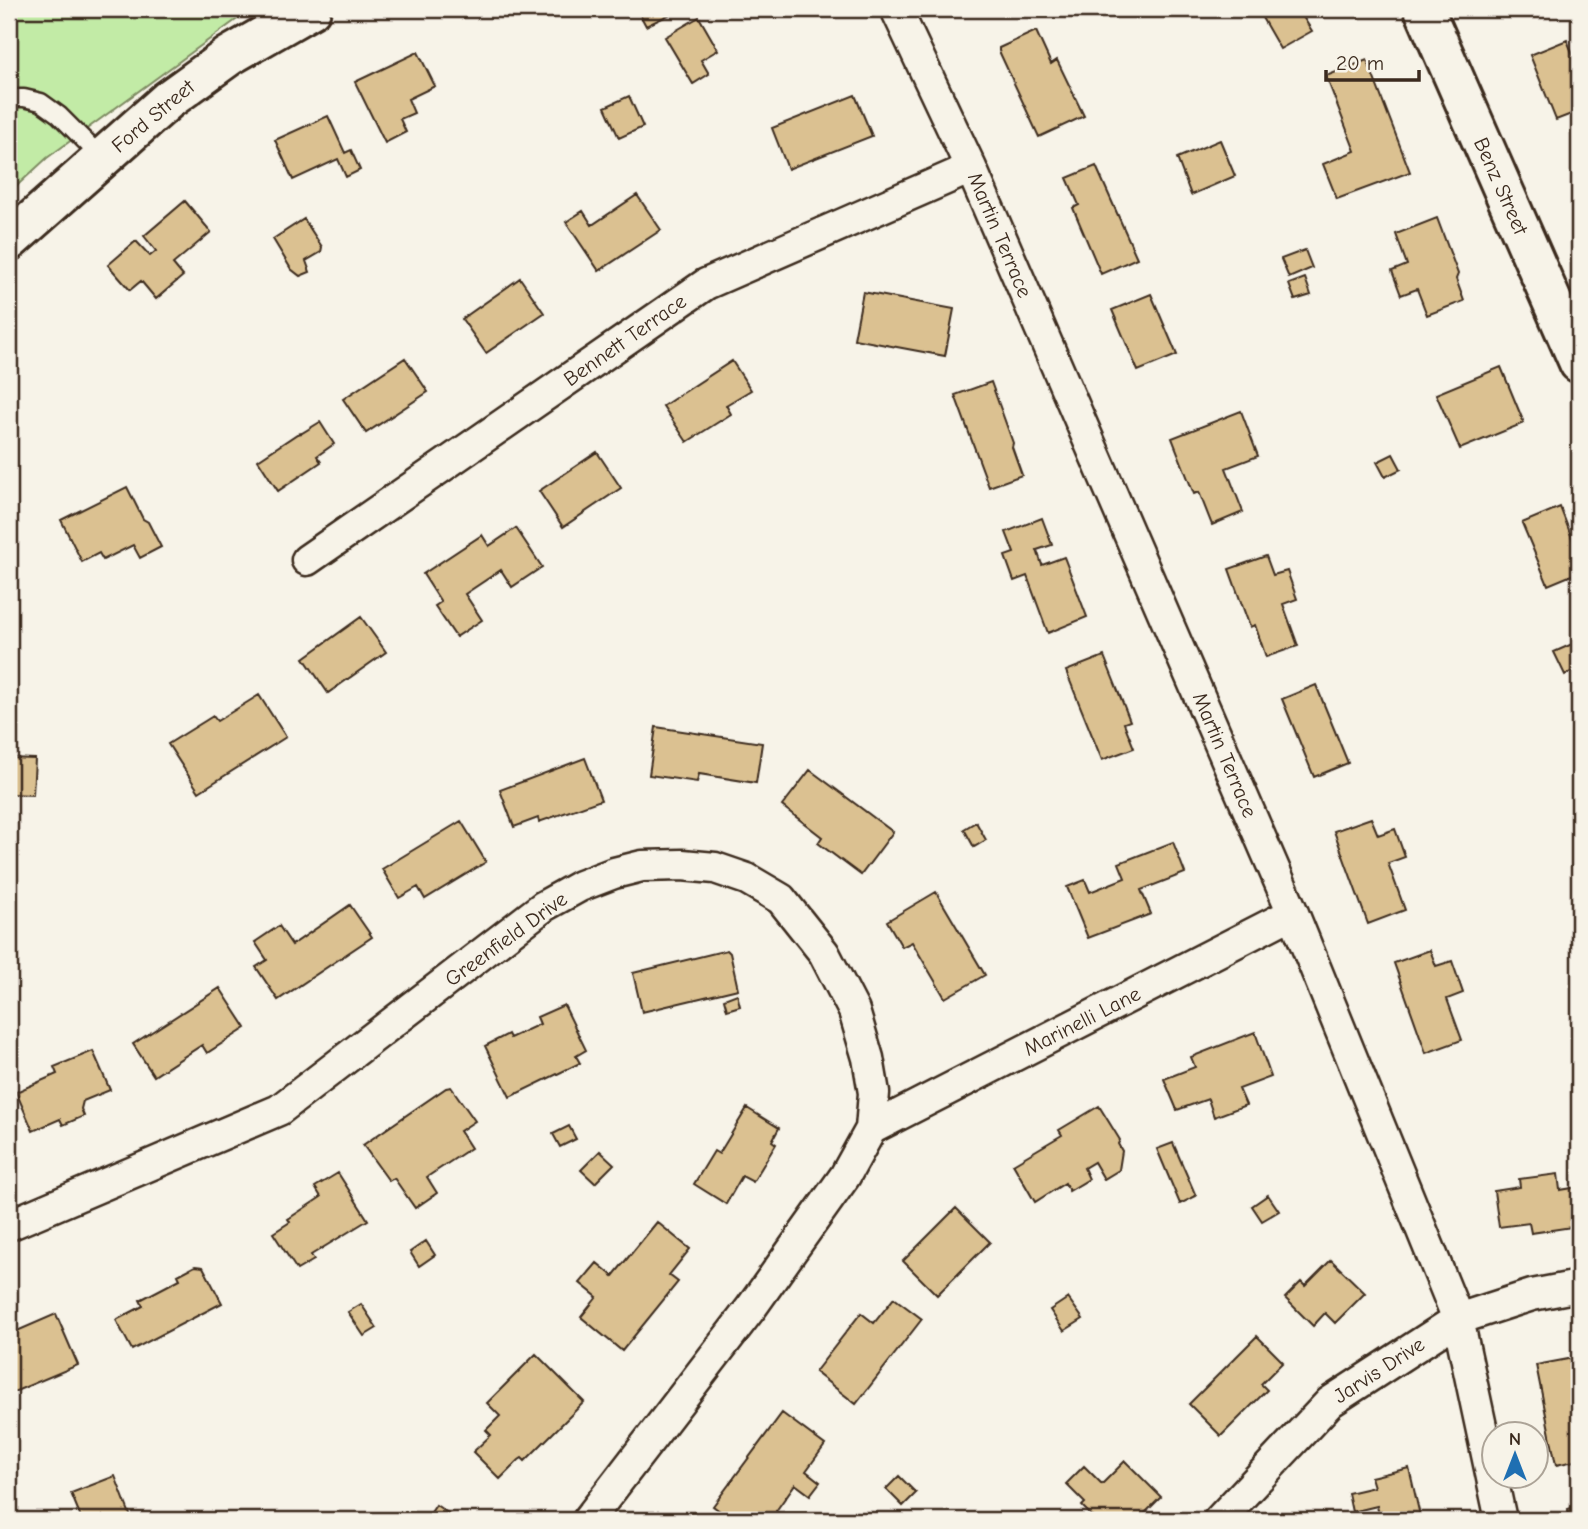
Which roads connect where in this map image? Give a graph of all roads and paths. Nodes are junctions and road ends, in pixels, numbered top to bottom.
1 (311, 9) edge
2 (896, 9) edge
3 (1424, 9) edge
4 (9, 98) edge
5 (102, 158) junction
6 (971, 168) junction
7 (9, 241) edge
8 (1579, 363) edge
9 (307, 560) dead end
10 (1293, 913) junction
11 (871, 1129) junction
12 (9, 1225) edge
13 (1579, 1286) edge
14 (1458, 1319) junction
15 (588, 1520) edge
16 (1219, 1520) edge
17 (1501, 1520) edge

1 - 5 street, Ford Street
2 - 6 street, Martin Terrace
3 - 8 street, Benz Street
4 - 5 lane
5 - 7 street, Ford Street
6 - 9 street, Bennett Terrace
6 - 10 street, Martin Terrace
10 - 11 street, Marinelli Lane
10 - 14 street, Martin Terrace
11 - 12 street, Greenfield Drive
11 - 15 street, Greenfield Drive
13 - 14 street, Jarvis Drive
14 - 16 street, Jarvis Drive
14 - 17 street, Martin Terrace

